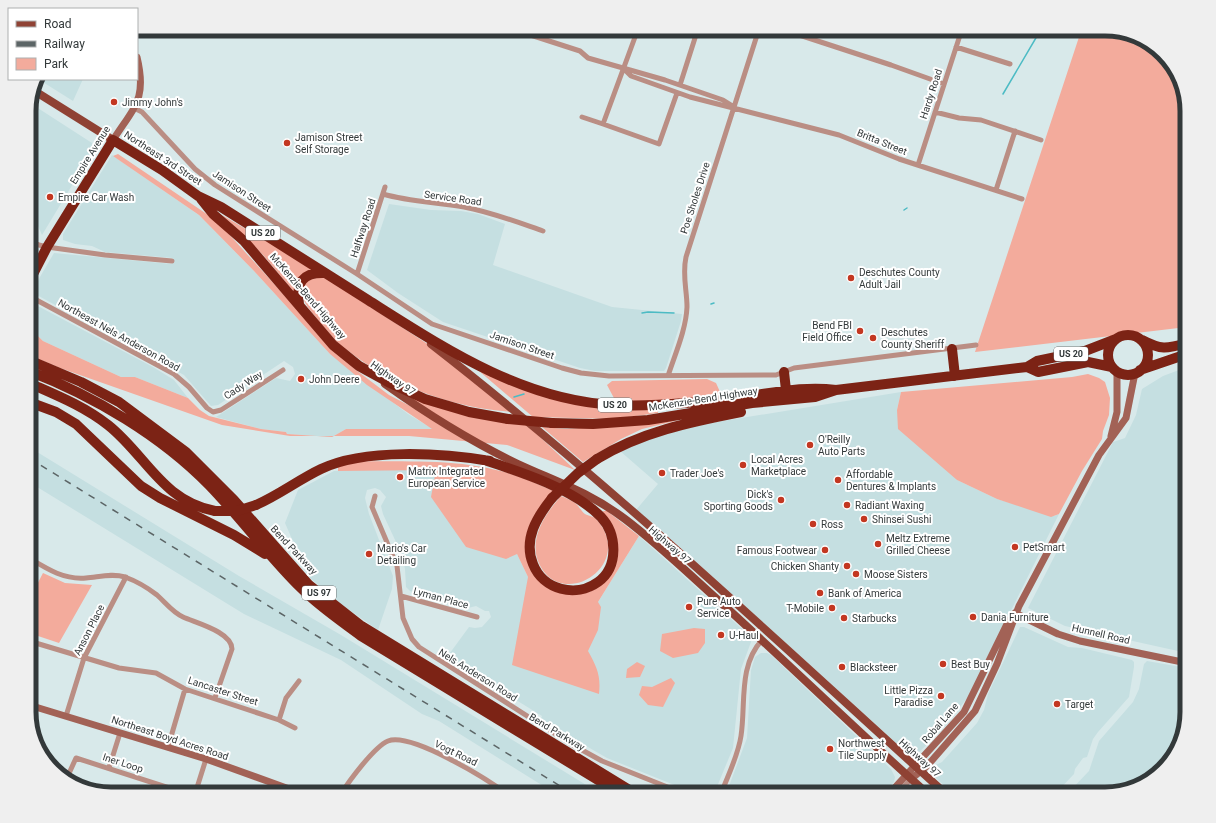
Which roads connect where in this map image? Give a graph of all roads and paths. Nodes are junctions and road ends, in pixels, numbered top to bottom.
1 (535, 36) edge
2 (636, 36) edge
3 (694, 36) edge
4 (757, 36) edge
5 (802, 36) edge
6 (960, 36) edge
7 (538, 37) joint
8 (956, 47) junction
9 (138, 63) edge
10 (1010, 64) dead end
11 (624, 69) junction
12 (944, 84) junction
13 (680, 85) junction
14 (38, 93) edge
15 (677, 93) junction
16 (733, 107) junction
17 (134, 108) junction
18 (935, 112) junction
19 (582, 117) dead end
20 (603, 124) junction
21 (1015, 131) junction
22 (114, 140) junction
23 (1041, 140) dead end
24 (918, 165) junction
25 (385, 187) dead end
26 (996, 190) junction
27 (383, 194) junction
28 (198, 196) junction
29 (1022, 199) dead end
30 (543, 231) dead end
31 (36, 244) edge
32 (47, 247) junction
33 (172, 261) dead end
34 (36, 268) edge
35 (325, 273) junction
36 (357, 274) junction
37 (36, 300) edge
38 (298, 304) junction
39 (410, 327) junction
40 (1116, 339) junction
41 (1141, 340) junction
42 (1180, 345) edge
43 (976, 346) dead end
44 (952, 349) junction
45 (1180, 357) edge
46 (36, 363) edge
47 (359, 366) junction
48 (1027, 367) junction
49 (1115, 369) junction
50 (283, 370) dead end
51 (784, 372) junction
52 (1137, 372) junction
53 (36, 374) edge
54 (668, 376) junction
55 (955, 376) junction
56 (36, 386) edge
57 (786, 390) junction
58 (836, 390) junction
59 (815, 397) junction
60 (36, 405) edge
61 (213, 412) joint
62 (1110, 438) junction
63 (484, 460) junction
64 (542, 474) junction
65 (375, 496) dead end
66 (275, 560) junction
67 (36, 562) edge
68 (126, 578) junction
69 (701, 585) junction
70 (400, 596) junction
71 (1015, 614) junction
72 (477, 617) dead end
73 (768, 633) junction
74 (762, 640) junction
75 (36, 643) edge
76 (84, 658) junction
77 (1180, 662) edge
78 (299, 681) dead end
79 (185, 689) junction
80 (215, 698) junction
81 (36, 707) edge
82 (66, 716) junction
83 (279, 720) junction
84 (295, 728) dead end
85 (120, 733) junction
86 (168, 747) junction
87 (206, 759) junction
88 (109, 768) junction
89 (918, 769) junction
90 (69, 774) edge
91 (909, 777) junction
92 (167, 787) edge
93 (197, 787) edge
94 (284, 787) edge
95 (347, 787) edge
96 (497, 787) edge
97 (610, 787) edge
98 (625, 787) edge
99 (667, 787) edge
100 (724, 787) edge
101 (897, 787) edge
102 (902, 787) edge
103 (920, 787) edge
104 (938, 787) edge

1 - 7 street, Britta Street
2 - 11 street
3 - 13 street
4 - 16 street, Poe Sholes Drive
5 - 12 street
6 - 8 street, Hardy Road
7 - 11 street, Britta Street
8 - 10 street
8 - 12 street, Hardy Road
9 - 17 main road, Empire Avenue
11 - 13 street, Britta Street
11 - 15 street, Britta Street
11 - 20 street
12 - 18 street, Hardy Road
13 - 16 street, Britta Street
14 - 22 main road, Northeast 3rd Street / US 20
15 - 16 street, Britta Street
15 - 20 street
16 - 24 street, Britta Street
16 - 54 street, Poe Sholes Drive
17 - 22 main road, Empire Avenue
17 - 36 street, Jamison Street
18 - 21 street
18 - 24 street, Hardy Road
19 - 20 street
21 - 23 street
21 - 26 street
22 - 28 highway, Northeast 3rd Street / US 20
22 - 32 highway, Empire Avenue
24 - 26 street, Britta Street
25 - 27 street, Halfway Road
26 - 29 street, Britta Street
27 - 30 street, Service Road
27 - 36 street, Halfway Road
28 - 35 highway, McKenzie-Bend Highway / US 20
28 - 38 highway, McKenzie-Bend Highway / US 20
31 - 32 street
32 - 33 street
32 - 34 highway, Empire Avenue
35 - 38 highway
35 - 39 highway, McKenzie-Bend Highway / US 20
36 - 54 street, Jamison Street
37 - 61 street, Northeast Nels Anderson Road
38 - 47 highway, McKenzie-Bend Highway / US 20
39 - 57 highway, McKenzie-Bend Highway / US 20
39 - 73 main road, Highway 97
40 - 41 highway
40 - 48 highway, McKenzie-Bend Highway / US 20
40 - 49 highway
41 - 42 highway
41 - 52 highway
43 - 44 street, Jamison Street
44 - 51 street, Jamison Street
44 - 55 highway
45 - 52 highway
46 - 98 highway, Bend Parkway / US 97
47 - 59 highway, McKenzie-Bend Highway / US 20, bridge
47 - 64 main road, Highway 97
48 - 49 highway, McKenzie-Bend Highway / US 20
48 - 55 highway, McKenzie-Bend Highway / US 20
49 - 52 highway
49 - 62 main road, Robal Lane
50 - 61 street, Cady Way
51 - 54 street, Jamison Street
51 - 57 highway
52 - 62 main road, Robal Lane
53 - 66 highway, Bend Parkway / US 97
55 - 58 highway, McKenzie-Bend Highway / US 20
56 - 63 highway, bridge
57 - 58 highway, McKenzie-Bend Highway / US 20
58 - 59 highway, McKenzie-Bend Highway / US 20
59 - 63 highway, bridge
60 - 66 highway
62 - 71 main road, Robal Lane
63 - 64 highway
64 - 69 main road, Highway 97
65 - 70 street, Nels Anderson Road
66 - 97 highway, Bend Parkway / US 97
67 - 68 street
68 - 76 street, Anson Place
68 - 80 street
69 - 73 main road
69 - 74 main road, Highway 97
70 - 72 street, Lyman Place
70 - 99 street, Nels Anderson Road
71 - 77 main road, Hunnell Road
71 - 89 main road, Robal Lane
73 - 89 main road, Highway 97
74 - 91 main road, Highway 97
74 - 100 street
75 - 76 street, Lancaster Street
76 - 79 street, Lancaster Street
76 - 82 street, Anson Place
78 - 83 street
79 - 80 street, Lancaster Street
79 - 86 street
80 - 83 street, Lancaster Street
81 - 82 main road, Northeast Boyd Acres Road
82 - 85 main road, Northeast Boyd Acres Road
83 - 84 street, Lancaster Street
85 - 86 main road, Northeast Boyd Acres Road
85 - 88 street
86 - 87 main road, Northeast Boyd Acres Road
87 - 93 street
87 - 94 main road, Northeast Boyd Acres Road
88 - 90 street, Iner Loop
88 - 92 street, Iner Loop
89 - 91 main road, Robal Lane
89 - 104 main road, Highway 97
91 - 101 main road, Robal Lane
91 - 102 street, Robal Lane
91 - 103 main road, Highway 97
95 - 96 street, Vogt Road

